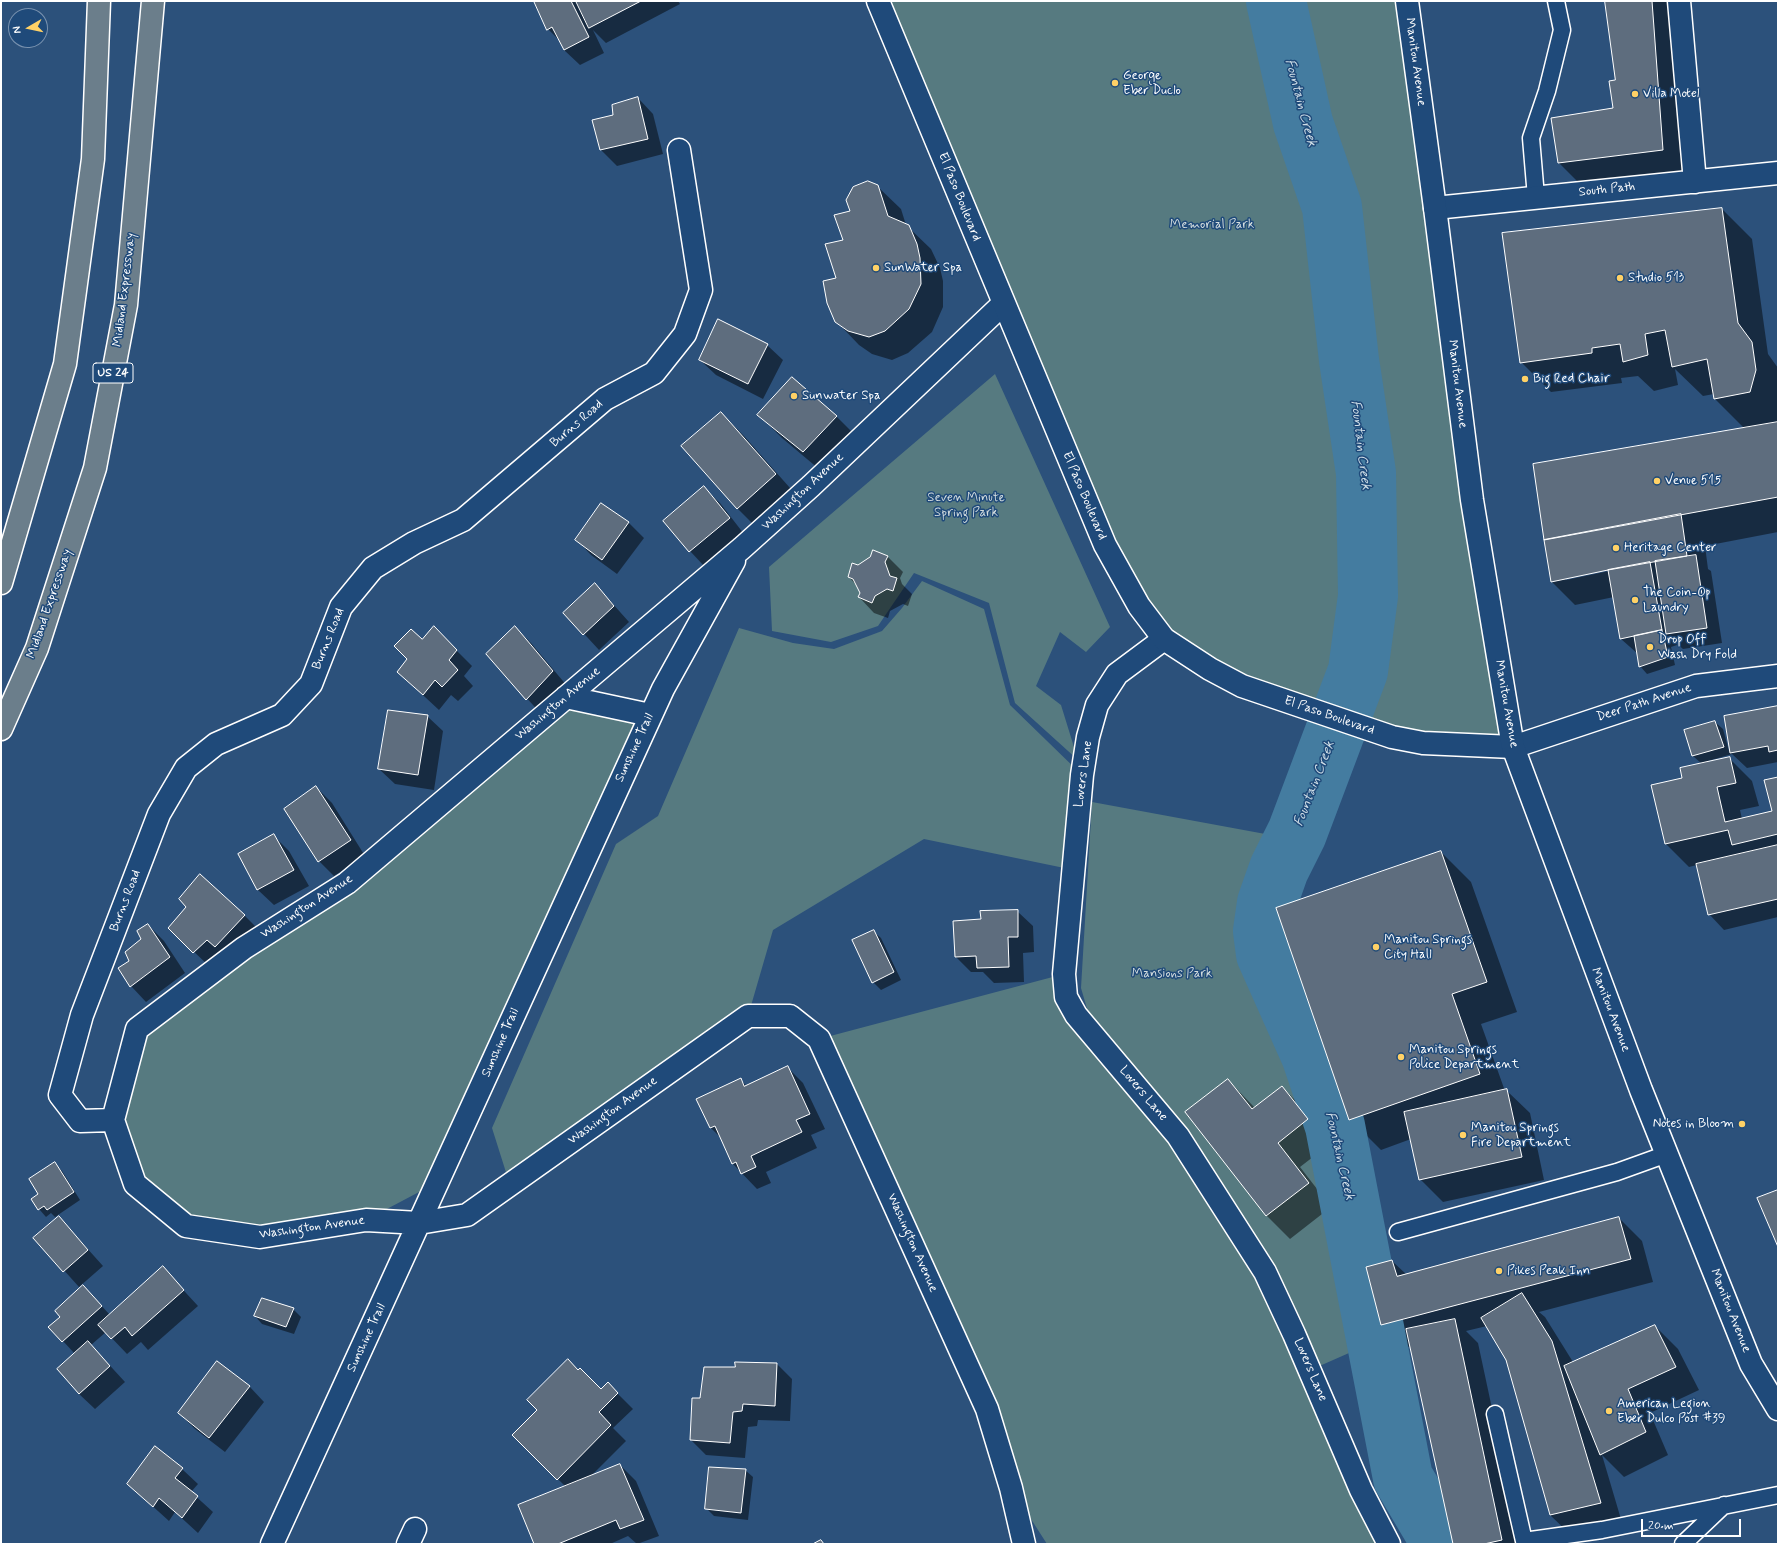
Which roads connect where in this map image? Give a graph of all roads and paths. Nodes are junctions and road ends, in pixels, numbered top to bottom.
1 (99, 1) edge
2 (153, 1) edge
3 (878, 1) edge
4 (1406, 1) edge
5 (1556, 1) edge
6 (1679, 1) edge
7 (679, 150) dead end
8 (1778, 173) edge
9 (1695, 182) junction
10 (1536, 198) junction
11 (1435, 208) junction
12 (1003, 304) junction
13 (742, 548) junction
14 (1, 583) edge
15 (1164, 639) junction
16 (1778, 676) edge
17 (566, 697) junction
18 (650, 715) junction
19 (1, 729) edge
20 (1513, 747) junction
21 (113, 1120) junction
22 (1667, 1154) junction
23 (419, 1223) junction
24 (1398, 1232) dead end
25 (1778, 1409) edge
26 (1495, 1414) dead end
27 (1778, 1495) edge
28 (1724, 1506) junction
29 (272, 1544) edge
30 (1024, 1544) edge
31 (1389, 1544) edge
32 (1684, 1544) edge

1 - 14 highway
2 - 19 highway, Midland Expressway / US 24
3 - 12 street, El Paso Boulevard
4 - 11 street, Manitou Avenue
5 - 10 lane
6 - 9 street
7 - 21 street, Burns Road
8 - 9 street, South Path
9 - 10 street, South Path
10 - 11 street, South Path
11 - 20 street, Manitou Avenue
12 - 13 street, Washington Avenue
12 - 15 street, El Paso Boulevard
13 - 17 street, Washington Avenue
13 - 18 street, Sunshine Trail
15 - 20 street, El Paso Boulevard
15 - 31 street, Lovers Lane
16 - 20 street, Deer Path Avenue
17 - 18 street
17 - 21 street, Washington Avenue
18 - 23 street, Sunshine Trail
20 - 22 street, Manitou Avenue
21 - 23 street, Washington Avenue
22 - 24 lane
22 - 25 street, Manitou Avenue
23 - 29 street, Sunshine Trail
23 - 30 street, Washington Avenue
26 - 28 lane
27 - 28 lane
28 - 32 lane

